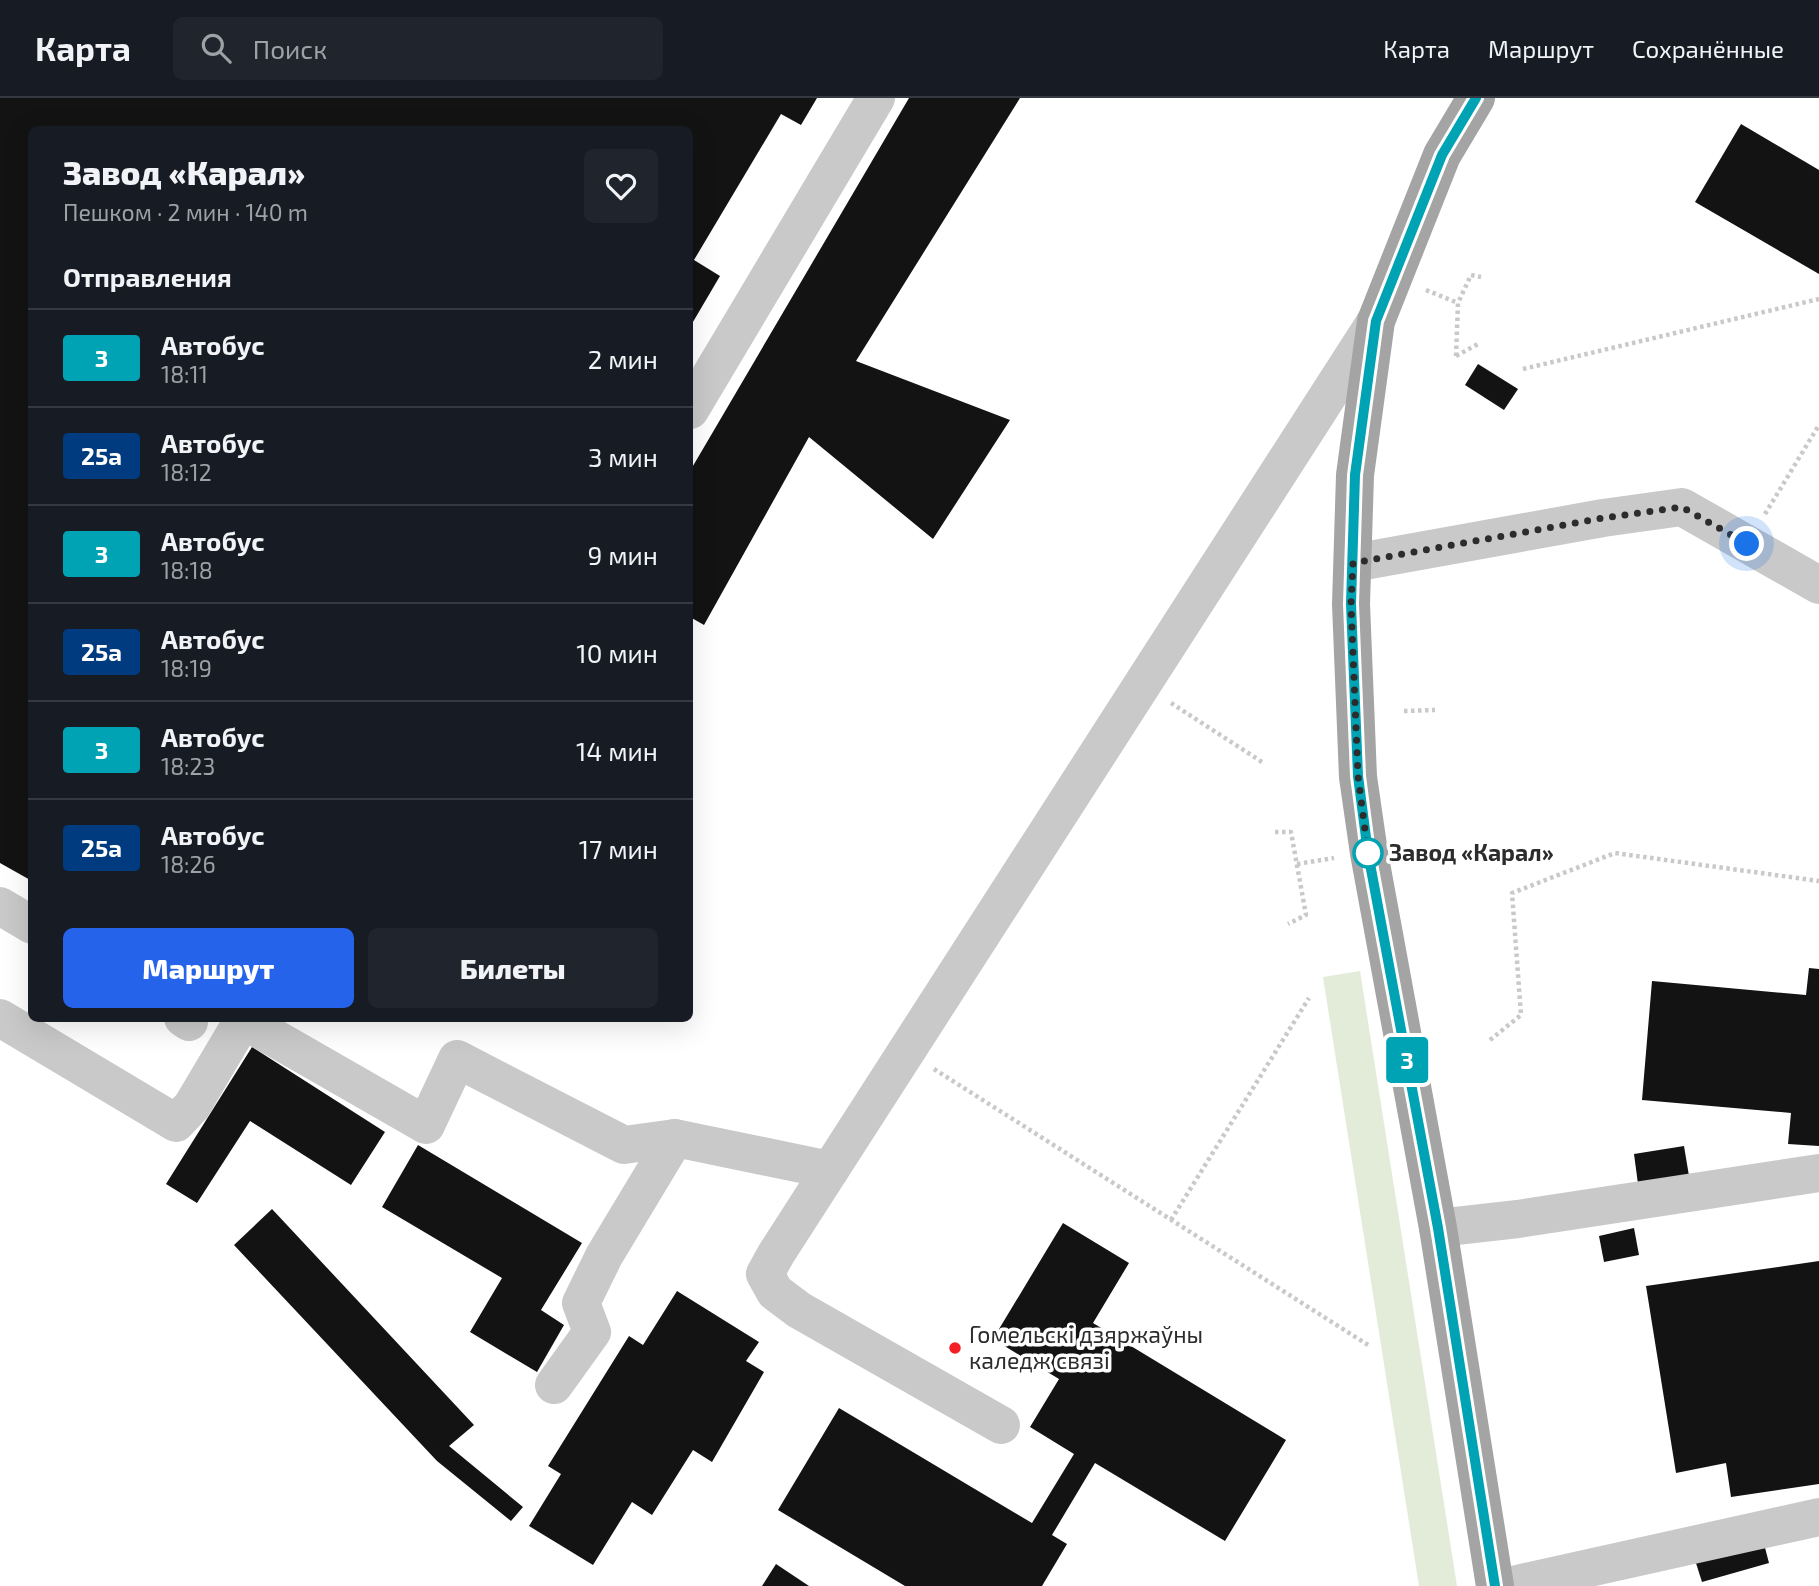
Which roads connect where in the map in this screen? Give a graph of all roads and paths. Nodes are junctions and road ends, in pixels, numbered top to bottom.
1 (876, 98) edge
2 (1476, 98) edge
3 (1481, 277) dead end
4 (1819, 299) edge
5 (1376, 321) junction
6 (1478, 344) dead end
7 (1523, 369) dead end
8 (693, 405) edge
9 (1819, 425) edge
10 (1747, 544) junction
11 (1353, 563) junction
12 (1816, 581) edge
13 (1143, 685) junction
14 (1435, 710) dead end
15 (1404, 711) dead end
16 (1262, 762) dead end
17 (1275, 832) dead end
18 (1819, 881) edge
19 (0, 906) edge
20 (28, 923) edge
21 (1289, 924) dead end
22 (1309, 998) dead end
23 (0, 1018) edge
24 (242, 1022) edge
25 (246, 1022) edge
26 (1490, 1040) dead end
27 (907, 1052) junction
28 (675, 1138) junction
29 (830, 1170) junction
30 (1819, 1173) edge
31 (1171, 1220) junction
32 (1438, 1228) junction
33 (1368, 1345) dead end
34 (554, 1385) dead end
35 (1001, 1424) dead end
36 (1819, 1517) edge
37 (1494, 1586) edge
38 (1508, 1586) edge

1 - 8 lane
2 - 5 main road
3 - 6 path
4 - 7 path
5 - 11 main road
5 - 13 lane
9 - 10 path
10 - 11 lane
10 - 12 lane
11 - 32 main road
13 - 16 path
13 - 27 lane
14 - 15 path
17 - 21 path
18 - 26 path
19 - 20 lane
22 - 31 path
23 - 24 lane
25 - 28 lane
27 - 29 lane
27 - 31 path
28 - 29 lane
28 - 34 lane
29 - 35 lane
30 - 32 lane
31 - 33 path
32 - 37 main road
36 - 38 lane

